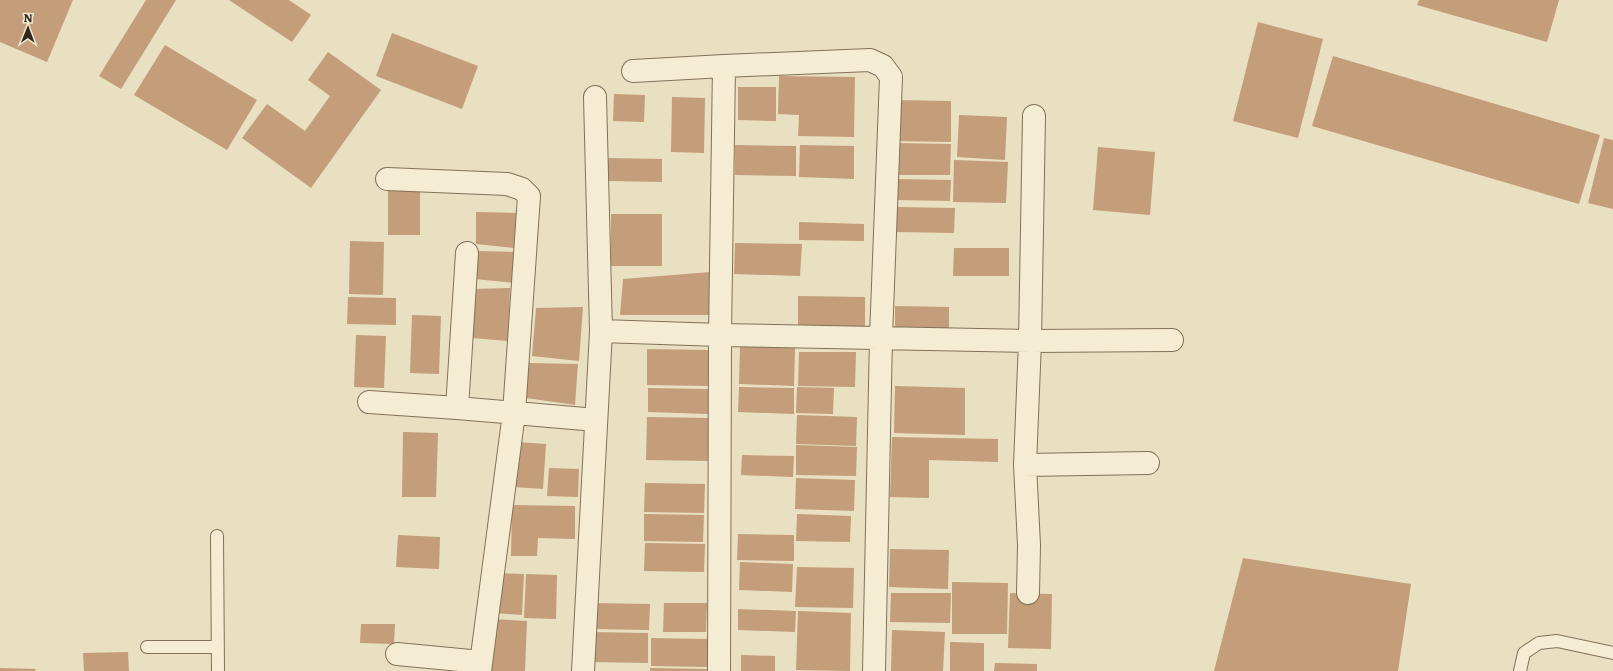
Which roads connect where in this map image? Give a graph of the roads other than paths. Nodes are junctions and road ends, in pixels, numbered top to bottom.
1 (724, 66) junction
2 (633, 71) dead end
3 (595, 97) dead end
4 (1034, 116) dead end
5 (387, 179) dead end
6 (467, 253) dead end
7 (601, 331) junction
8 (720, 335) junction
9 (881, 337) junction
10 (1172, 340) dead end
11 (1030, 341) junction
12 (368, 402) dead end
13 (457, 408) junction
14 (514, 413) junction
15 (596, 420) junction
16 (1148, 463) dead end
17 (1025, 465) junction
18 (217, 536) dead end
19 (1028, 593) dead end
20 (147, 647) dead end
21 (217, 647) junction
22 (397, 654) dead end
23 (1613, 654) edge
24 (480, 666) edge
25 (218, 671) edge
26 (583, 671) edge
27 (719, 671) edge
28 (874, 671) edge
29 (1520, 671) edge

1 - 2 street
1 - 8 street
1 - 9 street
3 - 7 street
4 - 11 street
5 - 14 street
6 - 13 street
7 - 8 street
7 - 15 street
8 - 9 street
8 - 27 street
9 - 11 street
9 - 28 street
10 - 11 street
11 - 17 street
12 - 13 street
13 - 14 street
14 - 15 street
14 - 24 street
15 - 26 street
16 - 17 street
17 - 19 street
18 - 21 lane
20 - 21 lane
21 - 25 lane
22 - 24 street
23 - 29 lane

